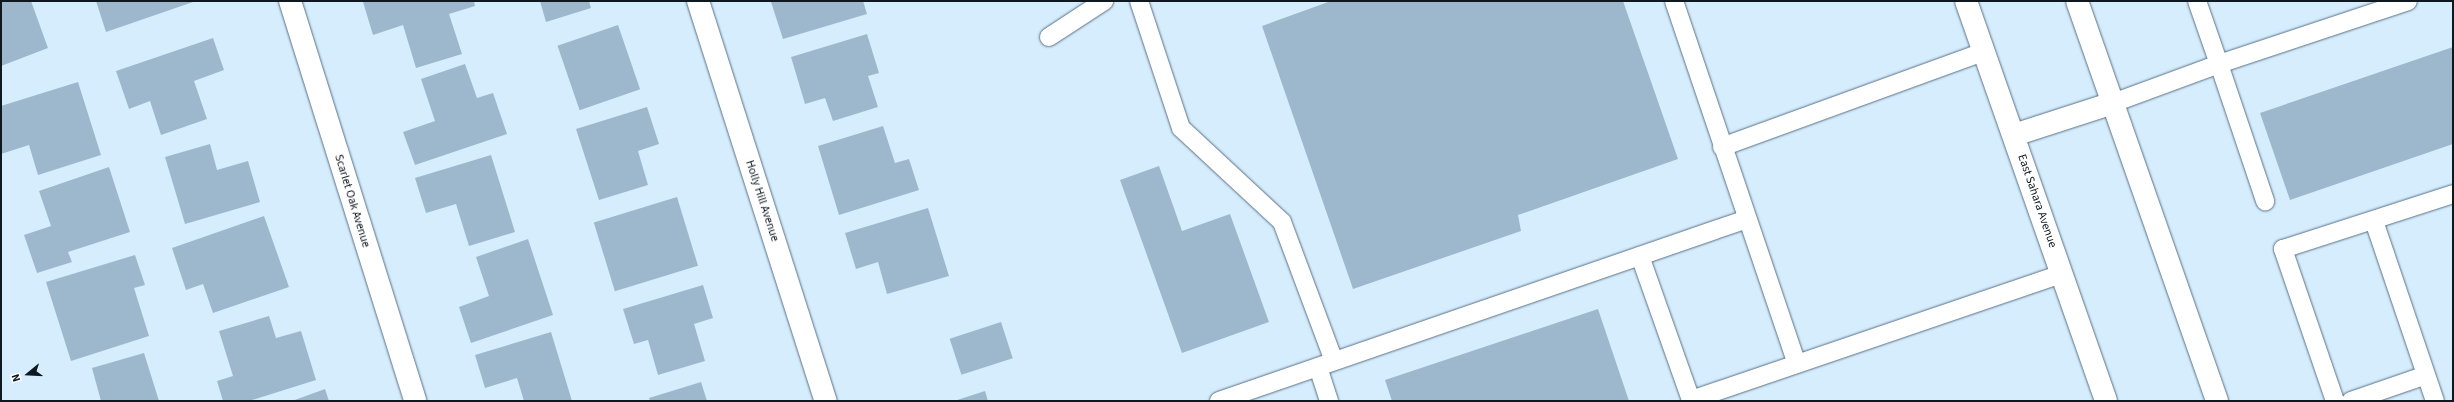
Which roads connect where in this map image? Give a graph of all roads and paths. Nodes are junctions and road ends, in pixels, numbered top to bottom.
1 (290, 1) edge
2 (698, 1) edge
3 (1104, 1) edge
4 (1139, 1) edge
5 (1674, 1) edge
6 (1966, 1) edge
7 (2077, 1) edge
8 (2197, 1) edge
9 (2408, 1) edge
10 (1049, 37) dead end
11 (1983, 52) junction
12 (2219, 64) junction
13 (2113, 103) junction
14 (2014, 135) junction
15 (1722, 147) junction
16 (2453, 194) edge
17 (2265, 201) dead end
18 (1747, 219) junction
19 (2374, 221) junction
20 (1640, 256) junction
21 (2062, 274) junction
22 (1796, 362) junction
23 (1326, 364) junction
24 (2426, 375) junction
25 (415, 401) edge
26 (826, 401) edge
27 (1219, 401) edge
28 (1329, 401) edge
29 (2106, 401) edge
30 (2217, 401) edge
31 (2335, 401) edge
32 (2351, 401) edge
33 (2435, 401) edge

1 - 25 main road, Scarlet Oak Avenue
2 - 26 main road, Holly Hill Avenue
3 - 10 lane
4 - 23 lane
5 - 15 lane
6 - 11 main road, East Sahara Avenue
7 - 13 main road
8 - 12 lane
9 - 12 lane
11 - 14 main road, East Sahara Avenue
11 - 15 lane
12 - 13 lane
12 - 17 lane
13 - 14 main road
13 - 30 main road
14 - 21 main road, East Sahara Avenue
15 - 18 lane
16 - 19 lane
18 - 20 lane
18 - 22 lane
19 - 24 lane
19 - 31 lane
20 - 22 lane
20 - 23 lane
21 - 22 lane
21 - 29 main road, East Sahara Avenue
23 - 27 lane
23 - 28 lane
24 - 32 lane
24 - 33 lane

